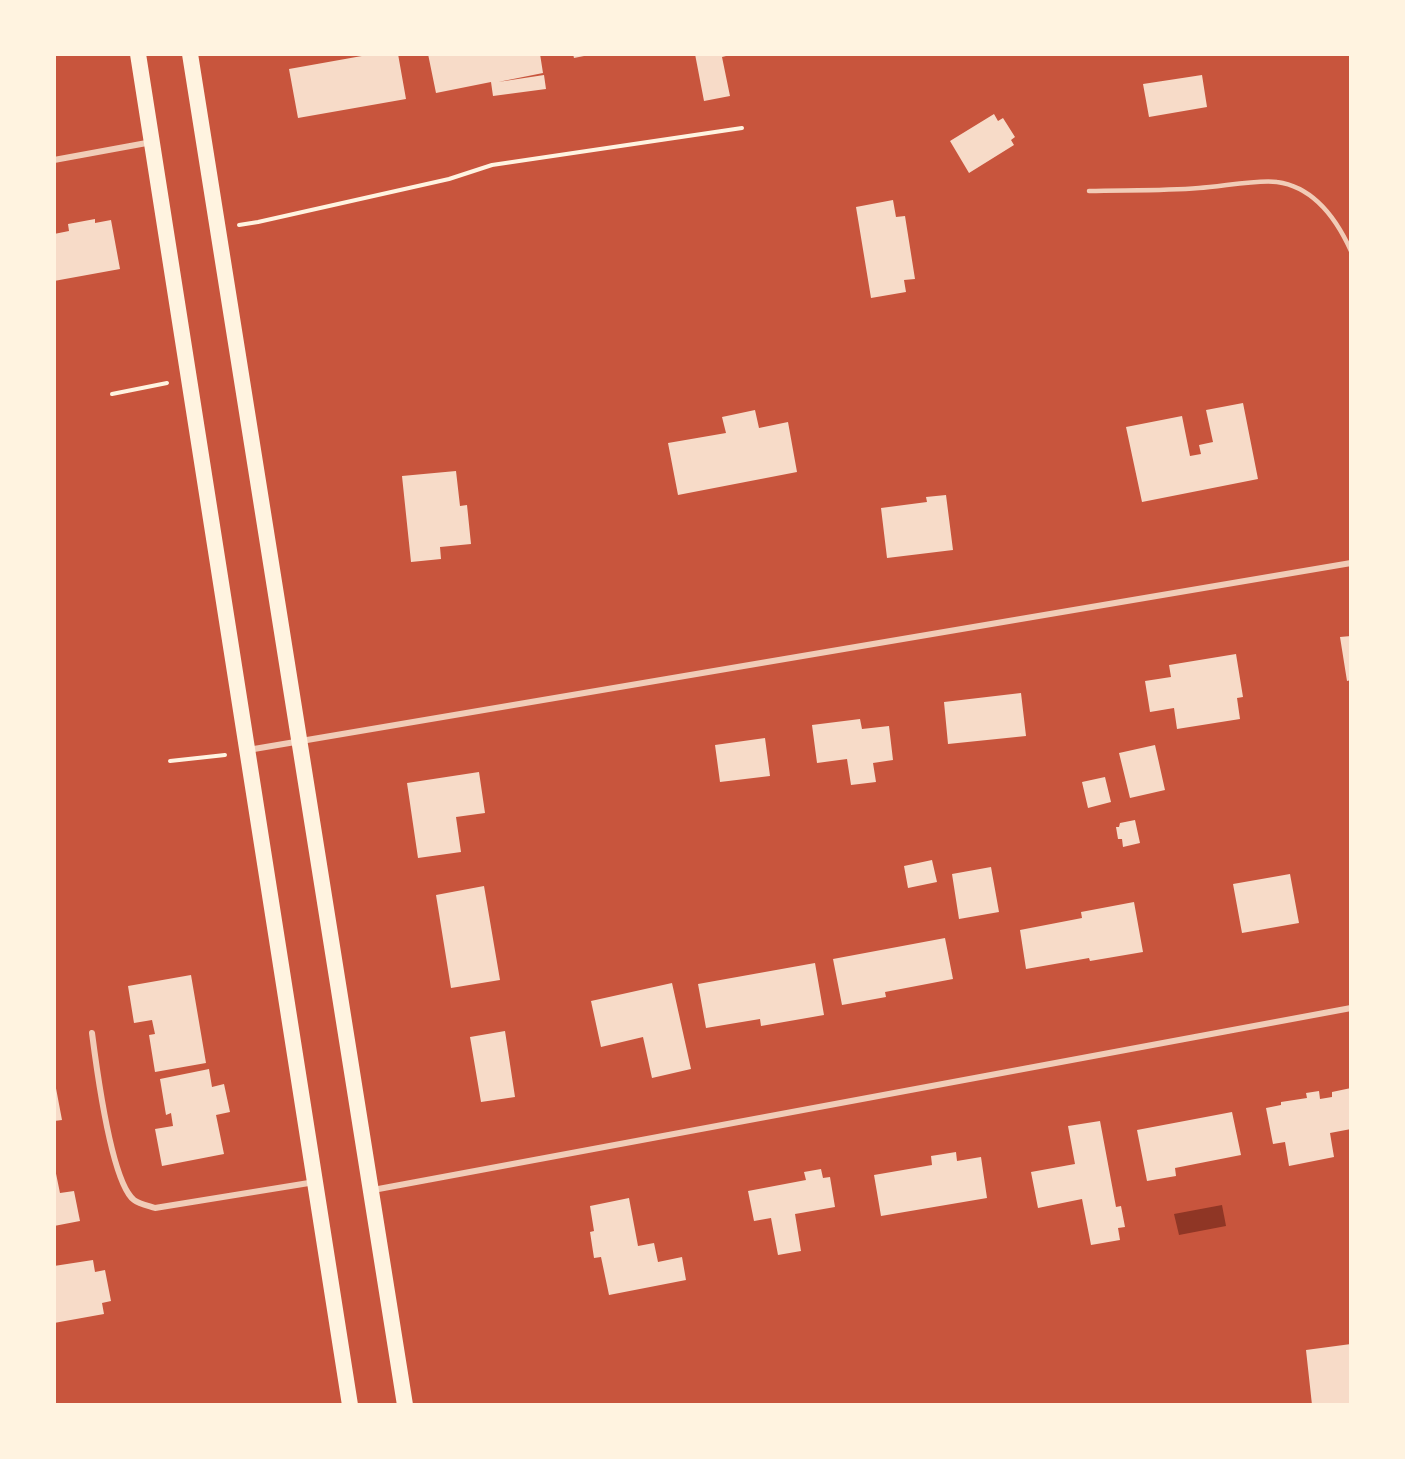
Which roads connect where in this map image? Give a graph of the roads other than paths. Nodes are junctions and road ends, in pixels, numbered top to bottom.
1 (138, 54) edge
2 (190, 54) edge
3 (152, 142) junction
4 (54, 160) edge
5 (1089, 190) dead end
6 (1351, 251) edge
7 (1351, 563) edge
8 (300, 742) junction
9 (246, 751) junction
10 (1351, 1008) edge
11 (92, 1033) dead end
12 (315, 1182) junction
13 (372, 1190) junction
14 (351, 1405) edge
15 (405, 1405) edge

1 - 3 highway
2 - 8 highway
3 - 4 street
3 - 9 highway
5 - 6 lane
7 - 8 street
8 - 9 street
8 - 13 highway
9 - 12 highway
10 - 13 street
11 - 12 street
12 - 14 highway
13 - 15 highway

